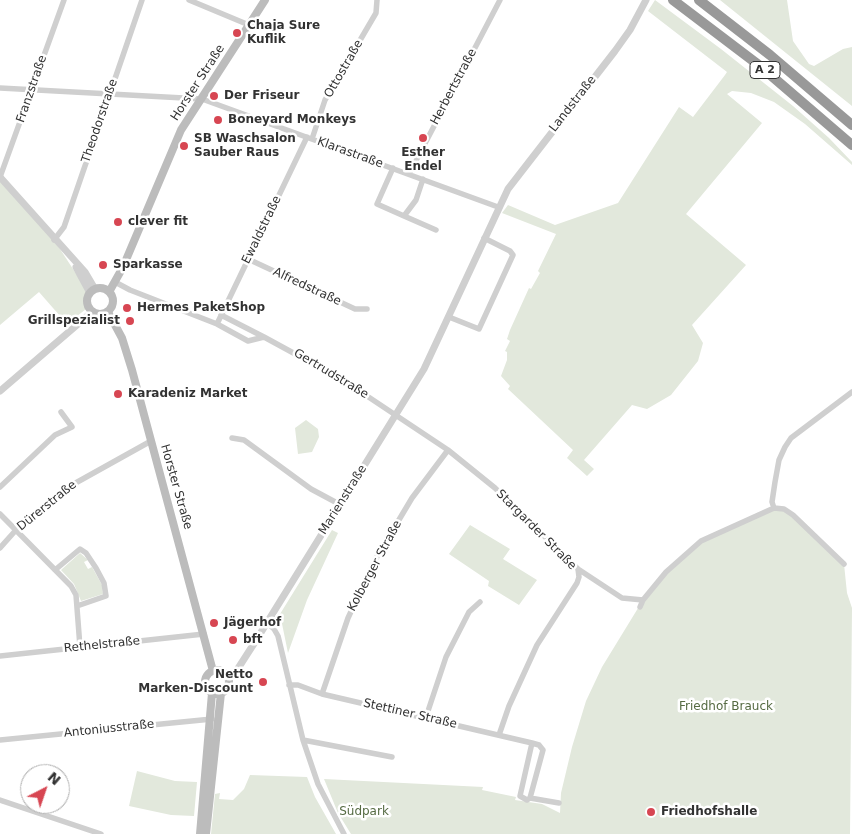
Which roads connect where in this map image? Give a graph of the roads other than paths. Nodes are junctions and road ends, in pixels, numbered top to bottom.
1 (64, 0) edge
2 (142, 0) edge
3 (189, 0) edge
4 (265, 0) edge
5 (377, 0) edge
6 (500, 0) edge
7 (646, 0) edge
8 (673, 0) edge
9 (699, 0) edge
10 (249, 25) junction
11 (0, 88) edge
12 (31, 90) junction
13 (108, 94) junction
14 (202, 99) junction
15 (852, 125) edge
16 (309, 138) junction
17 (852, 145) edge
18 (393, 168) junction
19 (408, 174) junction
20 (0, 177) edge
21 (423, 179) junction
22 (498, 207) junction
23 (404, 216) junction
24 (436, 230) dead end
25 (484, 238) junction
26 (54, 240) junction
27 (248, 259) junction
28 (115, 282) junction
29 (92, 291) junction
30 (109, 292) junction
31 (367, 308) dead end
32 (92, 312) junction
33 (108, 312) junction
34 (221, 315) junction
35 (449, 317) junction
36 (216, 324) junction
37 (264, 337) junction
38 (0, 391) edge
39 (852, 392) edge
40 (61, 412) dead end
41 (396, 414) junction
42 (232, 438) dead end
43 (151, 441) junction
44 (448, 450) junction
45 (0, 487) edge
46 (339, 504) junction
47 (774, 508) junction
48 (0, 514) edge
49 (16, 530) junction
50 (0, 548) edge
51 (844, 564) dead end
52 (578, 569) junction
53 (55, 570) junction
54 (643, 600) junction
55 (480, 602) dead end
56 (77, 606) junction
57 (640, 607) dead end
58 (267, 623) junction
59 (204, 634) junction
60 (80, 647) junction
61 (0, 656) edge
62 (213, 670) junction
63 (228, 676) junction
64 (289, 685) junction
65 (217, 693) junction
66 (322, 694) junction
67 (426, 717) junction
68 (214, 719) junction
69 (500, 735) junction
70 (0, 740) edge
71 (303, 740) junction
72 (532, 743) junction
73 (392, 757) dead end
74 (530, 798) junction
75 (0, 800) edge
76 (559, 803) dead end
77 (102, 834) edge
78 (200, 834) edge
79 (206, 834) edge
80 (344, 834) edge

1 - 12 street, Franzstraße
2 - 13 street, Theodorstraße
3 - 10 street
4 - 10 main road, Horster Straße
5 - 16 street, Ottostraße
6 - 19 street, Herbertstraße
7 - 22 street, Landstraße
8 - 17 highway, A 2
9 - 15 highway, A 2
10 - 14 main road, Horster Straße
11 - 12 street, Klarastraße
12 - 13 street, Klarastraße
12 - 20 street, Franzstraße
13 - 14 street, Klarastraße
13 - 26 street, Theodorstraße
14 - 16 street, Klarastraße
14 - 28 main road, Horster Straße
16 - 18 street, Klarastraße
16 - 27 street, Ewaldstraße
18 - 19 street, Klarastraße
18 - 23 street
19 - 21 street, Klarastraße
20 - 26 street
21 - 22 street, Klarastraße
21 - 23 street
22 - 25 street, Marienstraße
23 - 24 street
25 - 35 street, Marienstraße
25 - 35 street
26 - 29 street
27 - 31 street, Alfredstraße
27 - 34 street, Ewaldstraße
28 - 30 main road, Horster Straße
28 - 36 street, Gertrudstraße
29 - 30 main road
29 - 32 main road
30 - 33 main road
32 - 33 main road
32 - 38 street
33 - 43 main road, Horster Straße
34 - 36 street, Ewaldstraße
34 - 37 street, Gertrudstraße
35 - 41 street, Marienstraße
36 - 37 street, Gertrudstraße
37 - 41 street, Gertrudstraße
39 - 47 street
40 - 45 street
41 - 44 street, Stargarder Straße
41 - 46 street, Marienstraße
42 - 46 street
43 - 49 street, Dürerstraße
43 - 59 main road, Horster Straße
44 - 52 street, Stargarder Straße
44 - 66 street, Kolberger Straße
46 - 58 street, Marienstraße
47 - 51 street
47 - 54 street
48 - 49 street
49 - 50 street, Dürerstraße
49 - 53 street
52 - 54 street
52 - 69 street, Stargarder Straße
53 - 56 street
53 - 56 street
54 - 57 street
55 - 67 street
56 - 60 street
58 - 63 street, Marienstraße
58 - 64 street
59 - 60 street, Rethelstraße
59 - 62 main road, Horster Straße
60 - 61 street, Rethelstraße
62 - 63 main road
62 - 65 main road
63 - 65 main road
64 - 66 street, Stettiner Straße
64 - 71 street
65 - 68 main road
66 - 67 street, Stettiner Straße
67 - 69 street, Stettiner Straße
68 - 70 street, Antoniusstraße
68 - 78 main road
68 - 79 main road
69 - 72 street, Stettiner Straße
71 - 73 street
71 - 80 street
72 - 74 street
72 - 74 street
74 - 76 street
75 - 77 street

